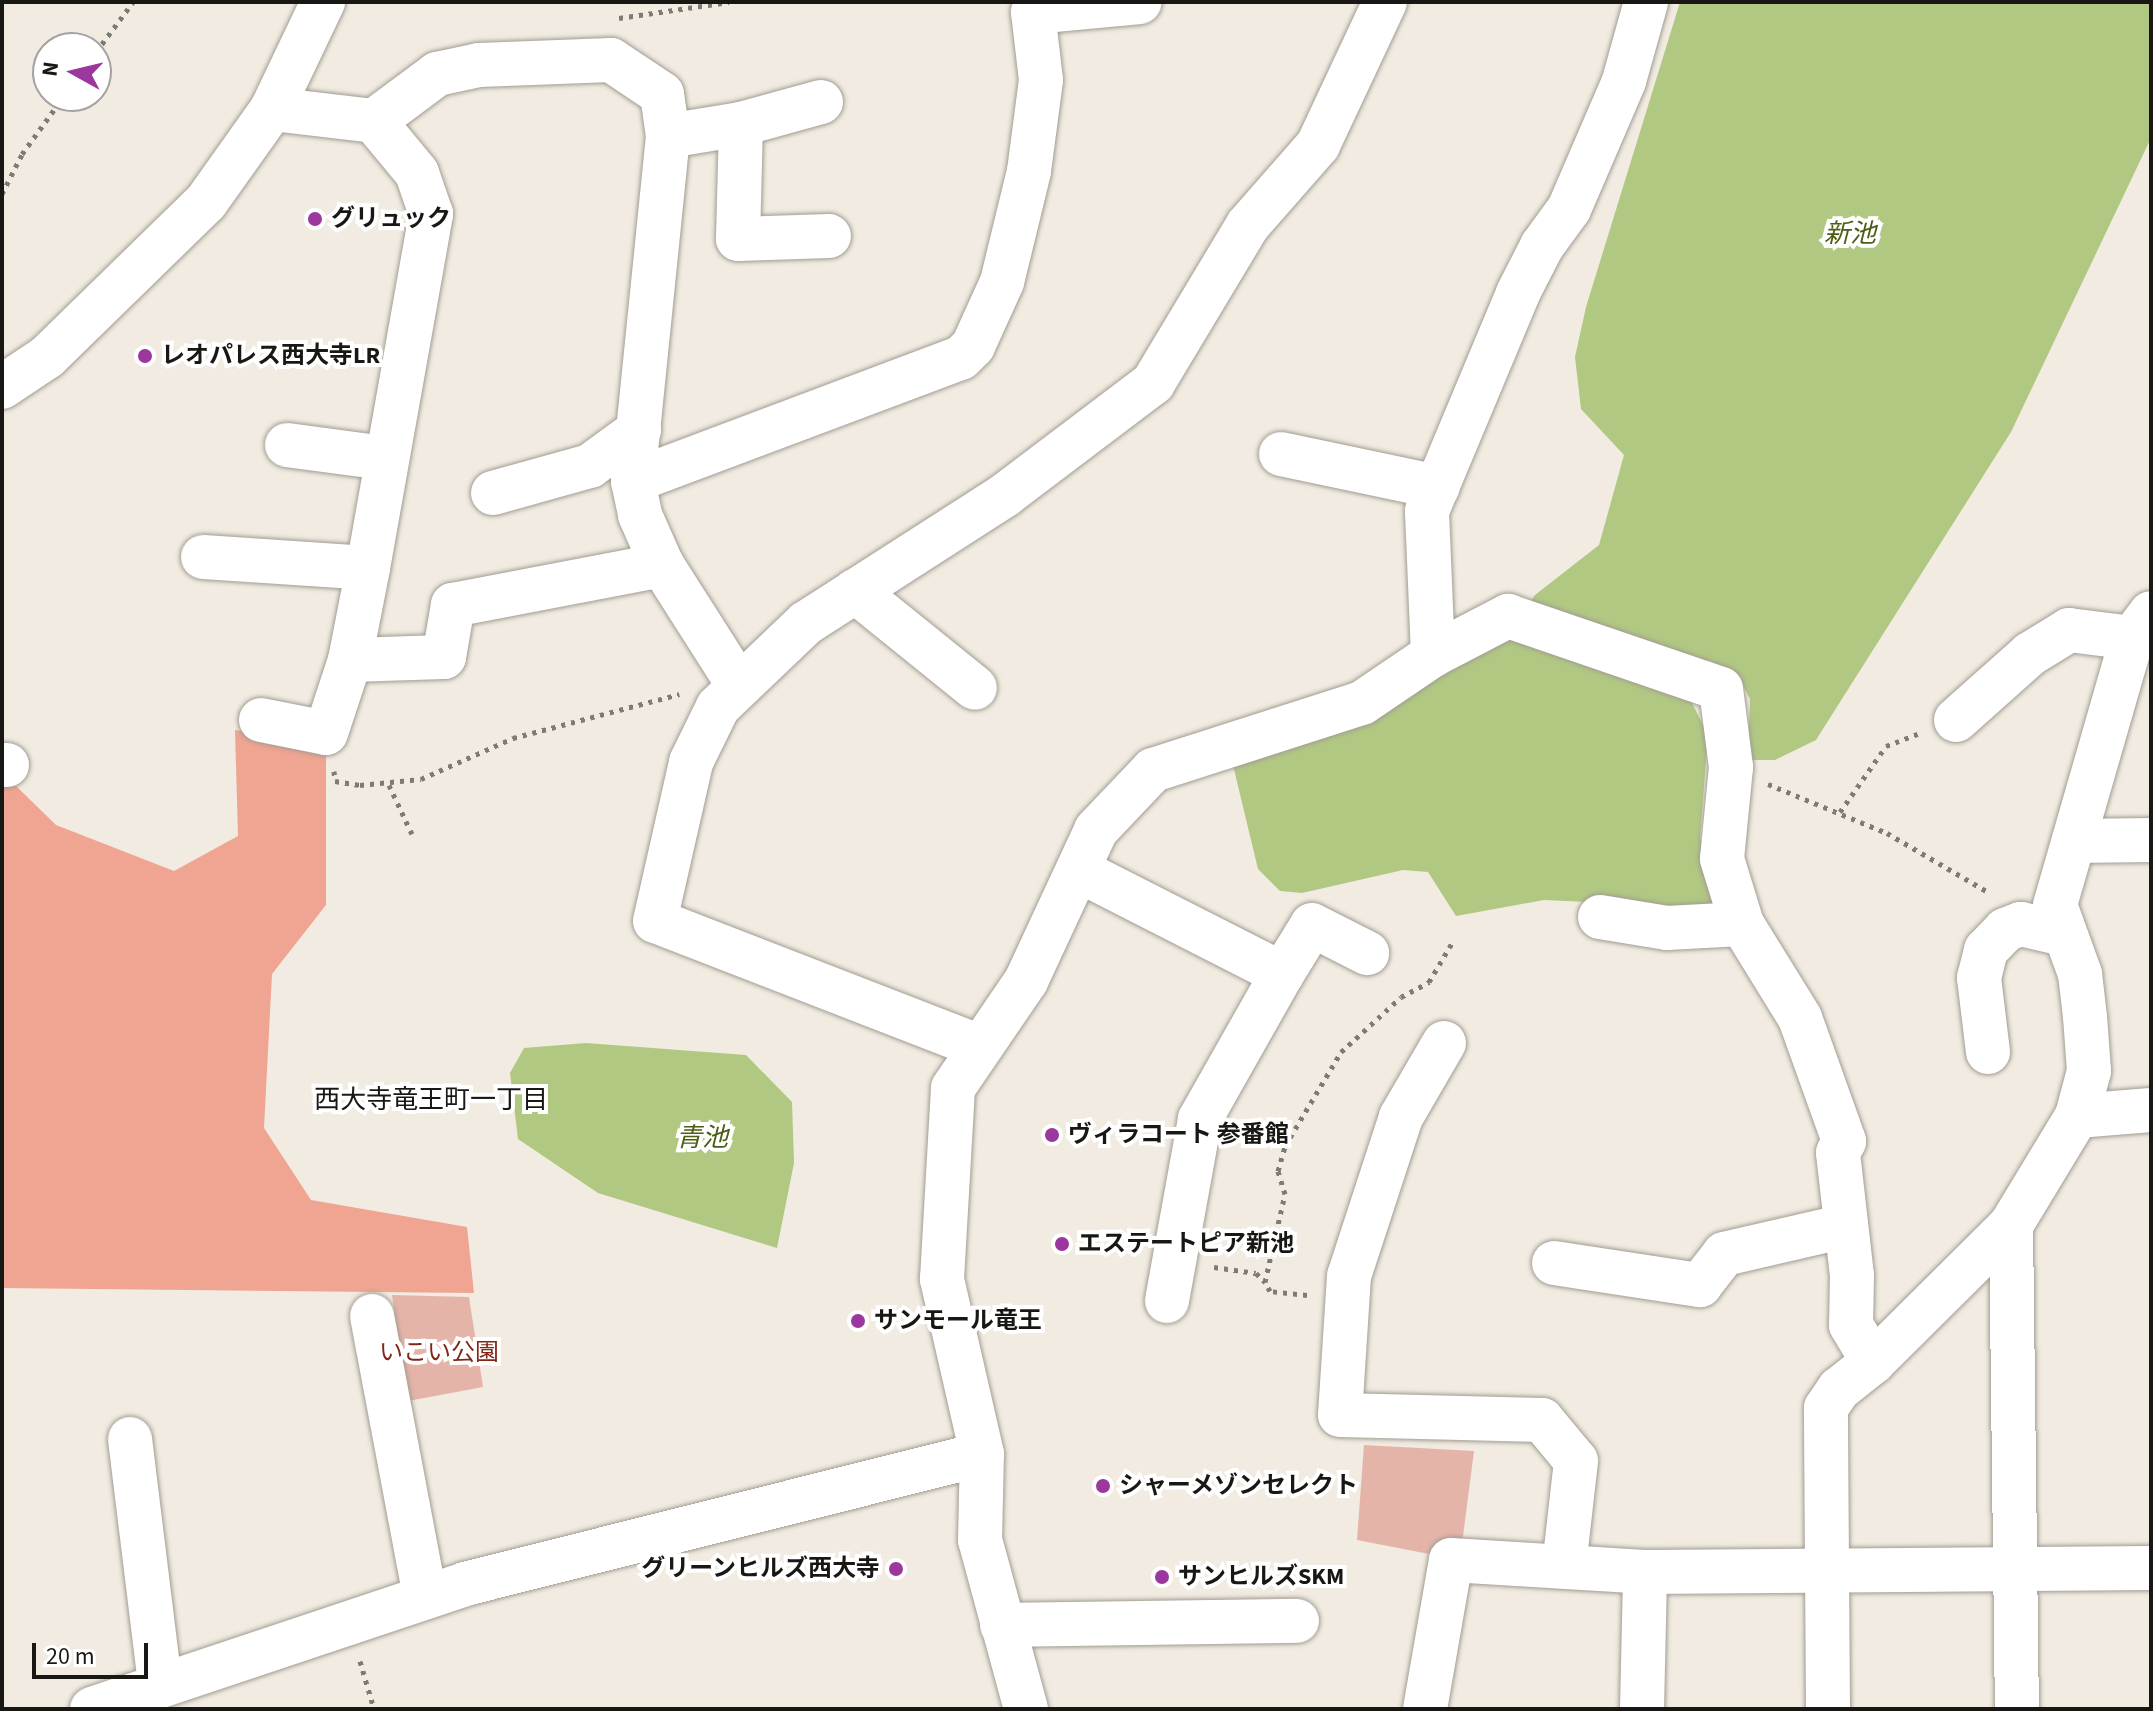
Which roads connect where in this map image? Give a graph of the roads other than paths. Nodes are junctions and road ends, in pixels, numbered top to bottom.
1 (323, 2) edge
2 (1140, 2) edge
3 (1385, 2) edge
4 (1646, 2) edge
5 (821, 102) dead end
6 (272, 109) junction
7 (374, 121) junction
8 (741, 124) junction
9 (668, 136) junction
10 (829, 236) dead end
11 (2, 387) edge
12 (639, 430) junction
13 (287, 445) dead end
14 (1281, 454) dead end
15 (385, 458) junction
16 (633, 481) junction
17 (1438, 487) junction
18 (493, 493) dead end
19 (203, 557) dead end
20 (662, 565) junction
21 (368, 568) junction
22 (855, 591) junction
23 (2141, 625) edge
24 (1433, 655) junction
25 (350, 660) junction
26 (739, 686) junction
27 (975, 688) dead end
28 (261, 720) dead end
29 (1956, 720) road end
30 (2151, 840) edge
31 (2075, 841) junction
32 (1078, 870) junction
33 (1600, 917) dead end
34 (1742, 924) junction
35 (2042, 929) junction
36 (1367, 953) dead end
37 (1282, 974) junction
38 (1444, 1043) dead end
39 (978, 1046) junction
40 (1988, 1052) dead end
41 (2151, 1110) edge
42 (2077, 1116) junction
43 (2011, 1225) junction
44 (1845, 1226) junction
45 (1554, 1263) dead end
46 (1171, 1280) road end
47 (372, 1316) dead end
48 (1873, 1362) junction
49 (130, 1439) dead end
50 (982, 1454) junction
51 (1564, 1566) junction
52 (2017, 1568) junction
53 (2151, 1568) edge
54 (1827, 1570) junction
55 (1645, 1572) junction
56 (445, 1590) junction
57 (1297, 1621) dead end
58 (1002, 1625) junction
59 (145, 1696) edge
60 (92, 1709) edge
61 (1026, 1709) edge
62 (1425, 1709) edge
63 (1642, 1709) edge
64 (1828, 1709) edge
65 (2017, 1709) edge

1 - 6 street
2 - 16 street
3 - 22 street
4 - 17 street
5 - 8 street
6 - 7 street
6 - 11 street
7 - 9 street
7 - 15 street
8 - 9 street
8 - 10 street
9 - 12 street
12 - 16 street
12 - 18 street
13 - 15 street
14 - 17 street
15 - 21 street
16 - 20 street
17 - 24 street
19 - 21 street
20 - 25 street
20 - 26 street
21 - 25 street
22 - 26 street
22 - 27 street
23 - 29 street
23 - 31 street
24 - 32 street
24 - 34 street
25 - 28 street
26 - 39 street
30 - 31 street
31 - 35 street
32 - 37 street
32 - 39 street
33 - 34 street
34 - 44 street
35 - 40 street
35 - 42 street
36 - 37 street
37 - 46 street
38 - 51 street
39 - 50 street
41 - 42 street
42 - 43 street
43 - 48 street
43 - 52 street
44 - 45 street
44 - 48 street
47 - 56 street
48 - 54 street
49 - 59 street
50 - 56 street
50 - 58 street
51 - 55 street
51 - 62 street
52 - 53 street
52 - 54 street
52 - 65 street
54 - 55 street
54 - 64 street
55 - 63 street
56 - 59 street
57 - 58 street
58 - 61 street
59 - 60 street

